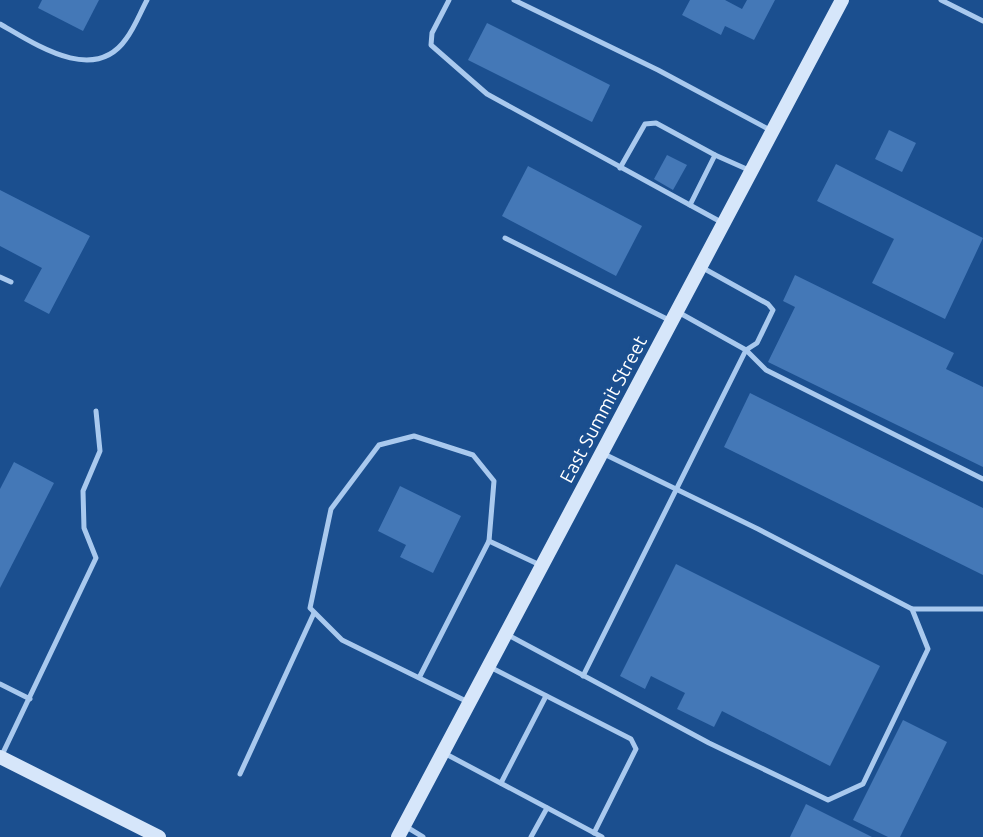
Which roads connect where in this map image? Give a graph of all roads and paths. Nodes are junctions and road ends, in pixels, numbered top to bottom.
1 (147, 0) edge
2 (449, 0) edge
3 (514, 0) edge
4 (941, 0) edge
5 (838, 2) edge
6 (983, 21) edge
7 (0, 23) edge
8 (772, 132) junction
9 (715, 155) junction
10 (620, 168) junction
11 (751, 172) junction
12 (690, 205) junction
13 (724, 223) junction
14 (505, 238) dead end
15 (700, 267) junction
16 (0, 277) edge
17 (11, 282) dead end
18 (674, 316) junction
19 (746, 350) junction
20 (96, 411) dead end
21 (602, 453) junction
22 (983, 479) edge
23 (677, 489) junction
24 (489, 541) junction
25 (541, 565) junction
26 (983, 609) edge
27 (912, 610) junction
28 (314, 612) junction
29 (506, 634) junction
30 (489, 666) junction
31 (419, 676) junction
32 (583, 676) junction
33 (0, 684) edge
34 (546, 696) junction
35 (30, 699) junction
36 (470, 703) junction
37 (443, 753) junction
38 (1, 757) edge
39 (240, 774) dead end
40 (501, 783) junction
41 (547, 808) junction
42 (401, 831) edge
43 (594, 833) junction
44 (159, 837) edge
45 (424, 837) edge
46 (531, 837) edge
47 (602, 837) edge

1 - 7 lane
2 - 10 lane
3 - 8 lane
4 - 6 lane
5 - 8 street, East Summit Street
8 - 11 street, East Summit Street
9 - 10 lane
9 - 11 lane
9 - 12 lane
10 - 12 lane
11 - 13 street, East Summit Street
12 - 13 lane
13 - 15 street, East Summit Street
14 - 18 lane
15 - 18 street, East Summit Street
15 - 19 lane
16 - 17 lane
18 - 19 lane
18 - 21 street, East Summit Street
19 - 22 lane
19 - 23 lane
20 - 35 lane
21 - 23 lane
21 - 25 street, East Summit Street
23 - 27 lane
23 - 32 lane
24 - 25 lane
24 - 28 lane
24 - 31 lane
25 - 29 street, East Summit Street
26 - 27 lane
27 - 32 lane
28 - 31 lane
28 - 39 lane
29 - 30 street, East Summit Street
29 - 32 lane
30 - 34 lane
30 - 36 street, East Summit Street
31 - 36 lane
33 - 35 lane
34 - 40 lane
34 - 43 lane
35 - 38 lane
36 - 37 street, East Summit Street
37 - 40 lane
37 - 42 street, East Summit Street
38 - 44 street
40 - 41 lane
41 - 43 lane
41 - 46 lane
42 - 45 lane
43 - 47 lane

